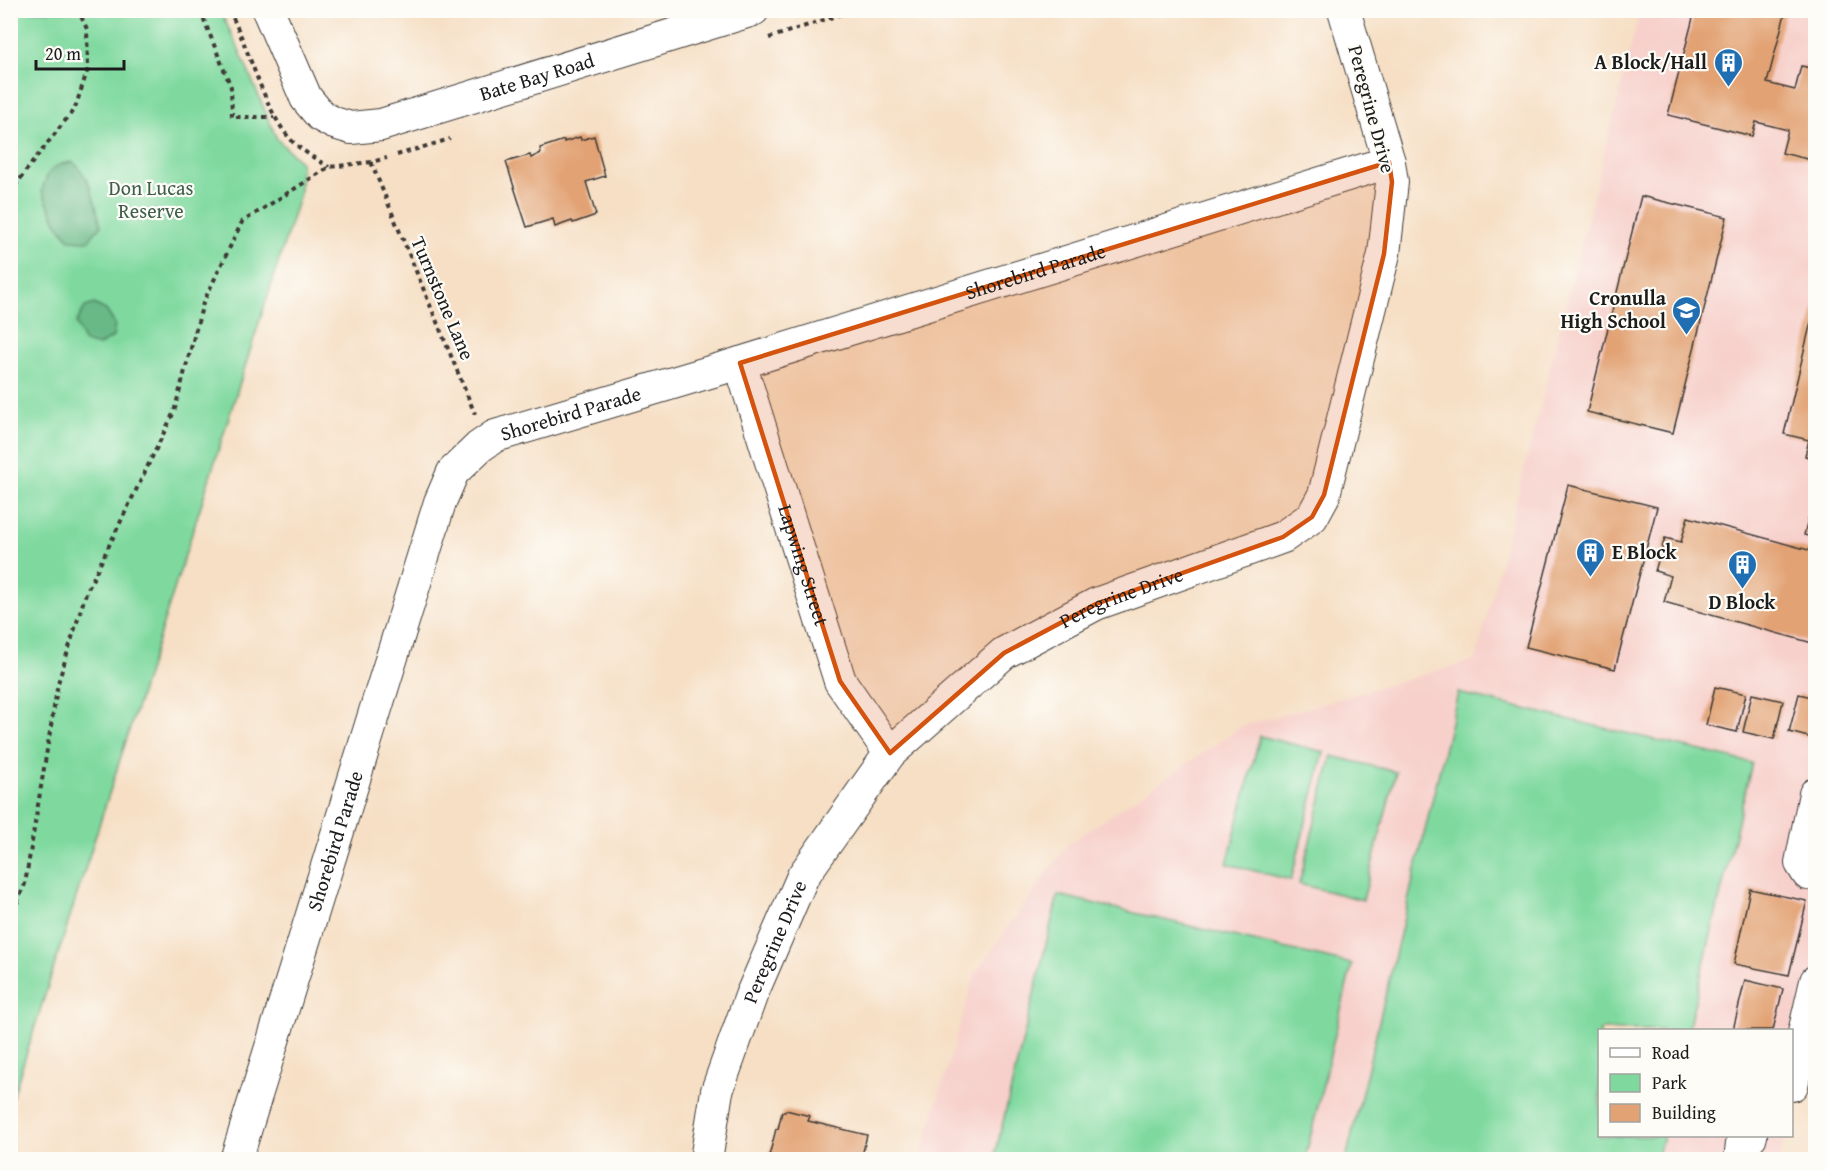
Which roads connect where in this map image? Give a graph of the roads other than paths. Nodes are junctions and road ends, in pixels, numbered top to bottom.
1 (268, 10) edge
2 (753, 10) edge
3 (1344, 10) edge
4 (1389, 162) junction
5 (740, 363) junction
6 (890, 753) junction
7 (1815, 794) edge
8 (1815, 875) edge
9 (1815, 981) edge
10 (1793, 1076) edge
11 (1750, 1137) edge
12 (236, 1160) edge
13 (706, 1160) edge
14 (1740, 1160) edge

1 - 2 street, Bate Bay Road
3 - 4 street, Peregrine Drive
4 - 5 street, Shorebird Parade
4 - 6 street, Peregrine Drive
5 - 6 street, Lapwing Street
5 - 12 street, Shorebird Parade
6 - 13 street, Peregrine Drive
7 - 8 street
9 - 10 street
11 - 14 street

